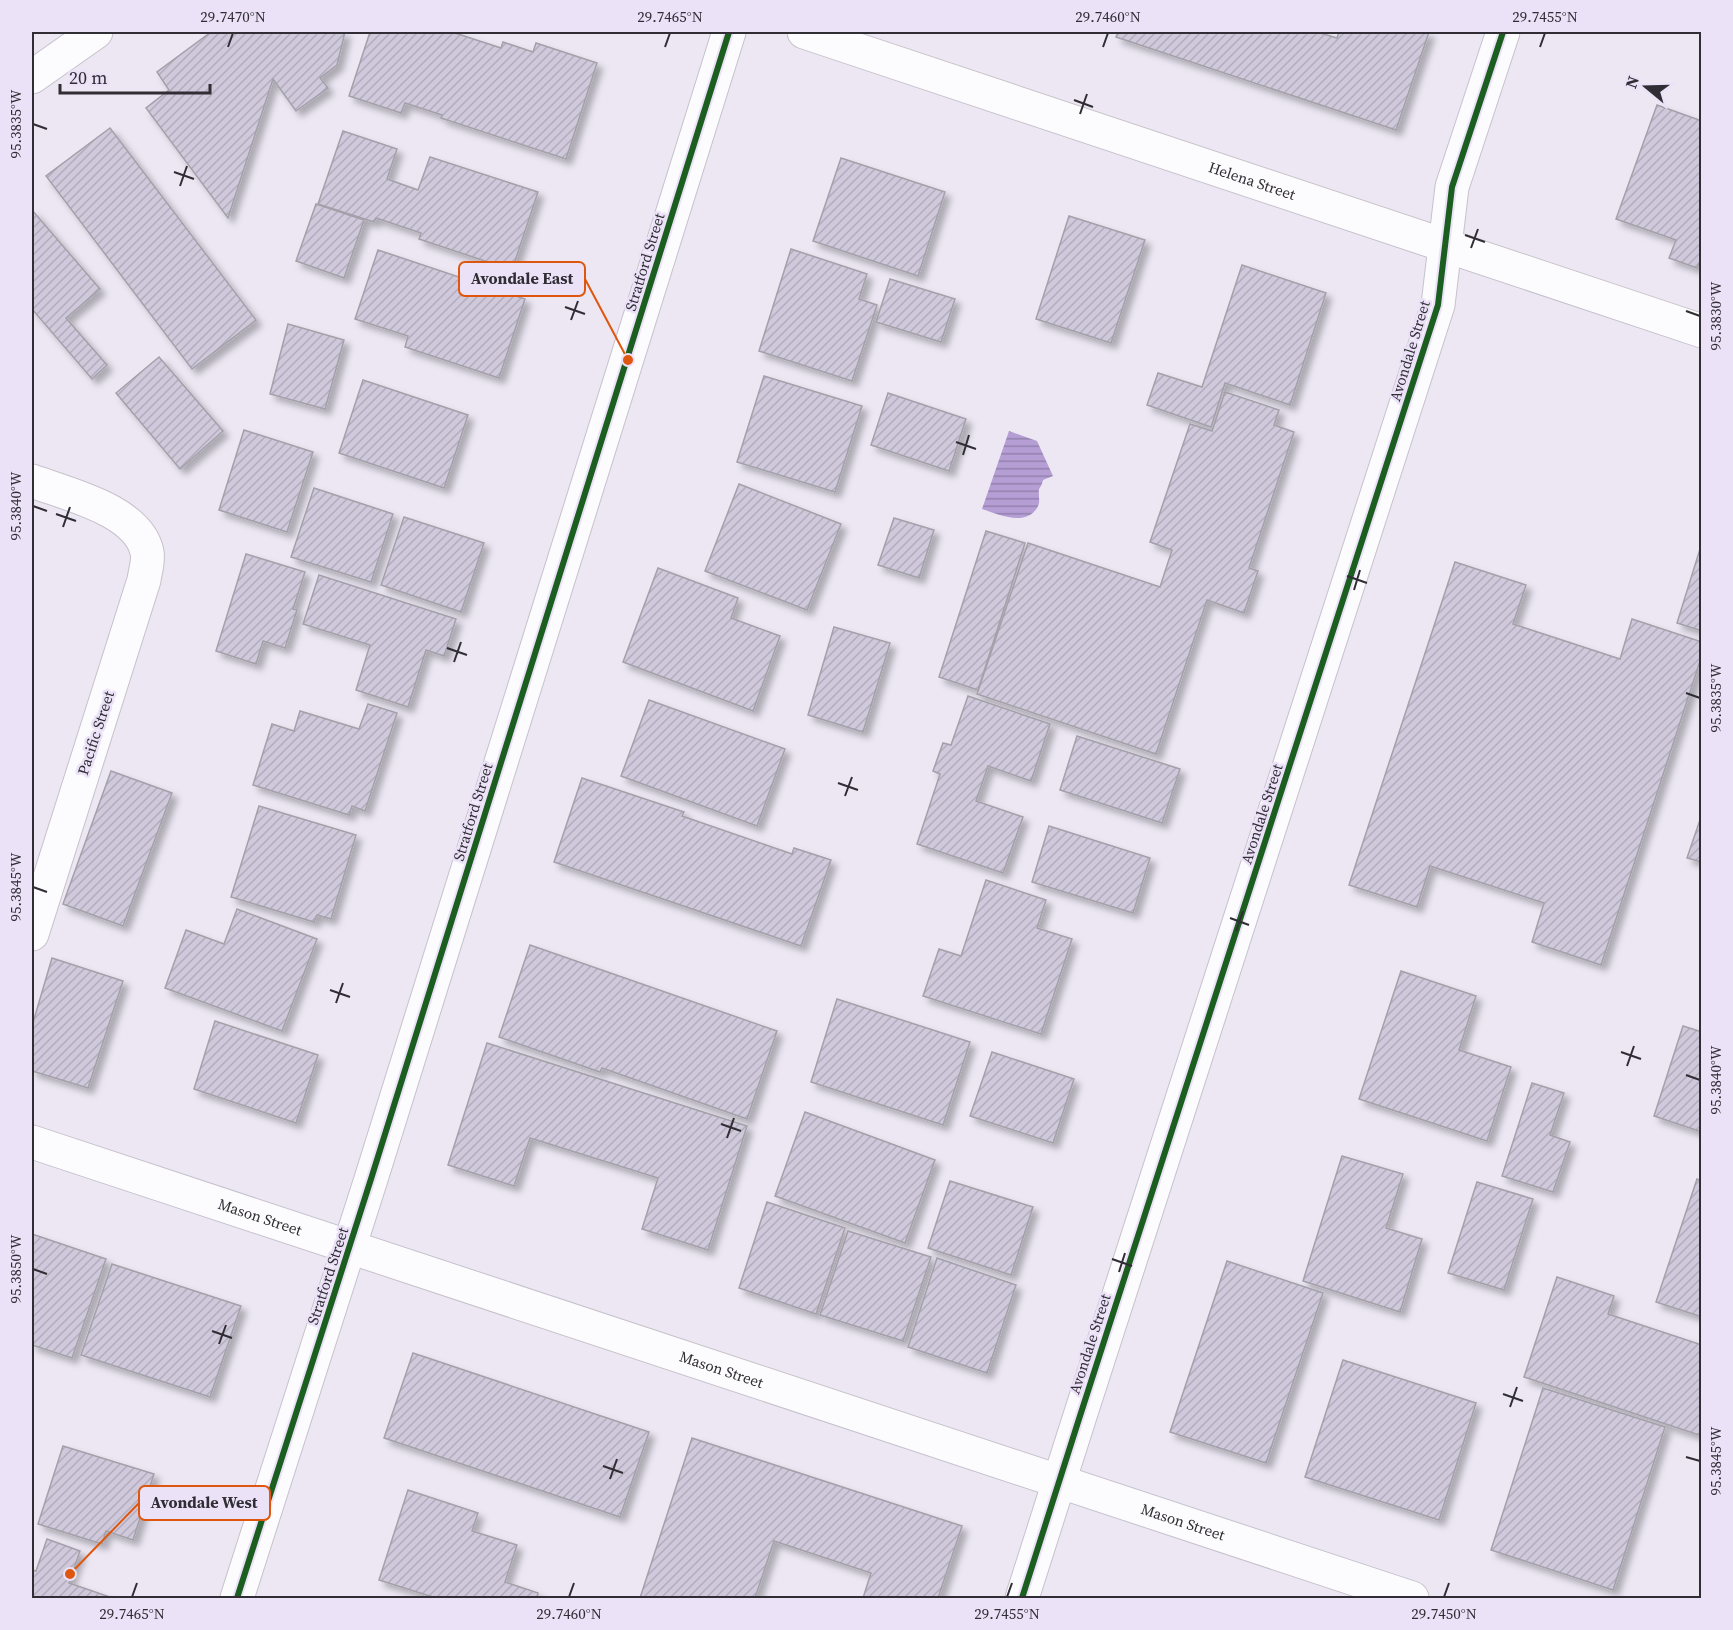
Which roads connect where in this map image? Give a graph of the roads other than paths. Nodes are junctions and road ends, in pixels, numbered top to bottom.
1 (96, 32) edge
2 (729, 32) edge
3 (804, 32) edge
4 (1503, 32) edge
5 (32, 77) edge
6 (1445, 246) junction
7 (1701, 331) edge
8 (32, 481) edge
9 (32, 934) edge
10 (32, 1142) edge
11 (350, 1247) junction
12 (1059, 1482) junction
13 (237, 1599) edge
14 (1022, 1599) edge
15 (1412, 1599) edge

1 - 5 street
2 - 11 street, Stratford Street
3 - 6 street, Helena Street
4 - 6 street, Avondale Street
6 - 7 street, Helena Street
6 - 12 street, Avondale Street
8 - 9 street, Pacific Street
10 - 11 street, Mason Street
11 - 12 street, Mason Street
11 - 13 street, Stratford Street
12 - 14 street, Avondale Street
12 - 15 street, Mason Street

